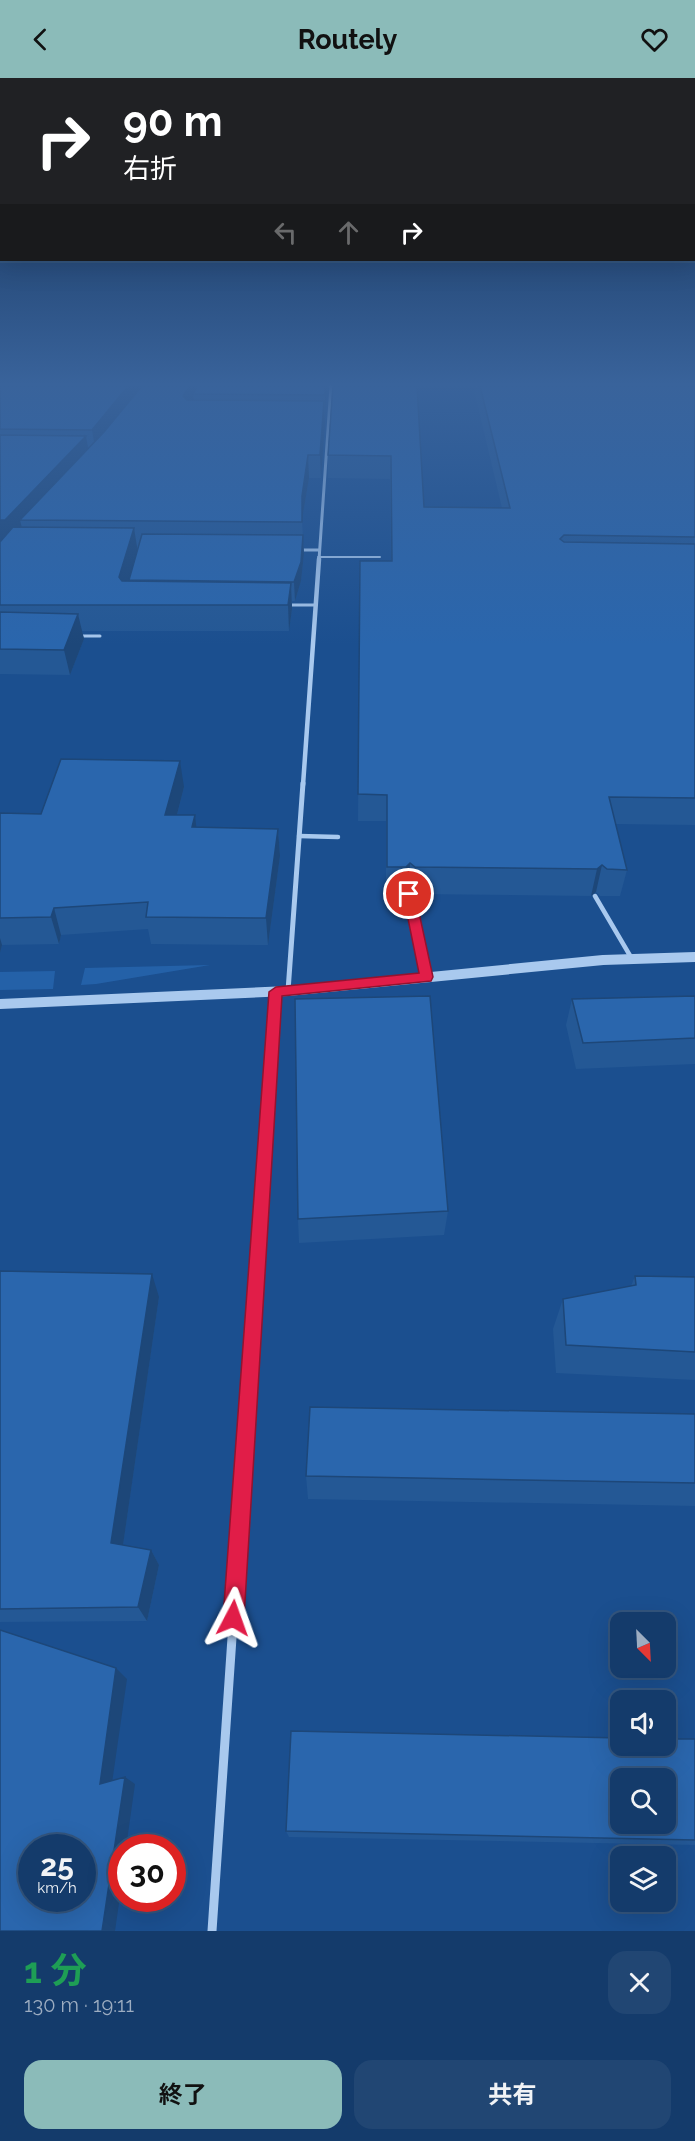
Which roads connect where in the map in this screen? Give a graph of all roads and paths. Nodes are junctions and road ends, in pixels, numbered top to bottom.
1 (325, 472) edge
2 (285, 550) edge
3 (319, 550) junction
4 (318, 557) junction
5 (380, 557) dead end
6 (280, 605) edge
7 (315, 605) junction
8 (78, 636) edge
9 (100, 636) dead end
10 (299, 836) junction
11 (338, 837) dead end
12 (409, 894) dead end
13 (596, 896) dead end
14 (695, 957) edge
15 (632, 959) junction
16 (427, 977) junction
17 (288, 991) junction
18 (276, 992) junction
19 (0, 1004) edge
20 (212, 1931) edge

1 - 3 street
2 - 3 street
3 - 4 street
4 - 5 lane
4 - 7 street
6 - 7 lane
7 - 10 street
8 - 9 lane
10 - 11 lane
10 - 17 street
12 - 16 lane
13 - 15 lane
14 - 15 street
15 - 16 street
16 - 17 street
17 - 18 street
18 - 19 street
18 - 20 street

